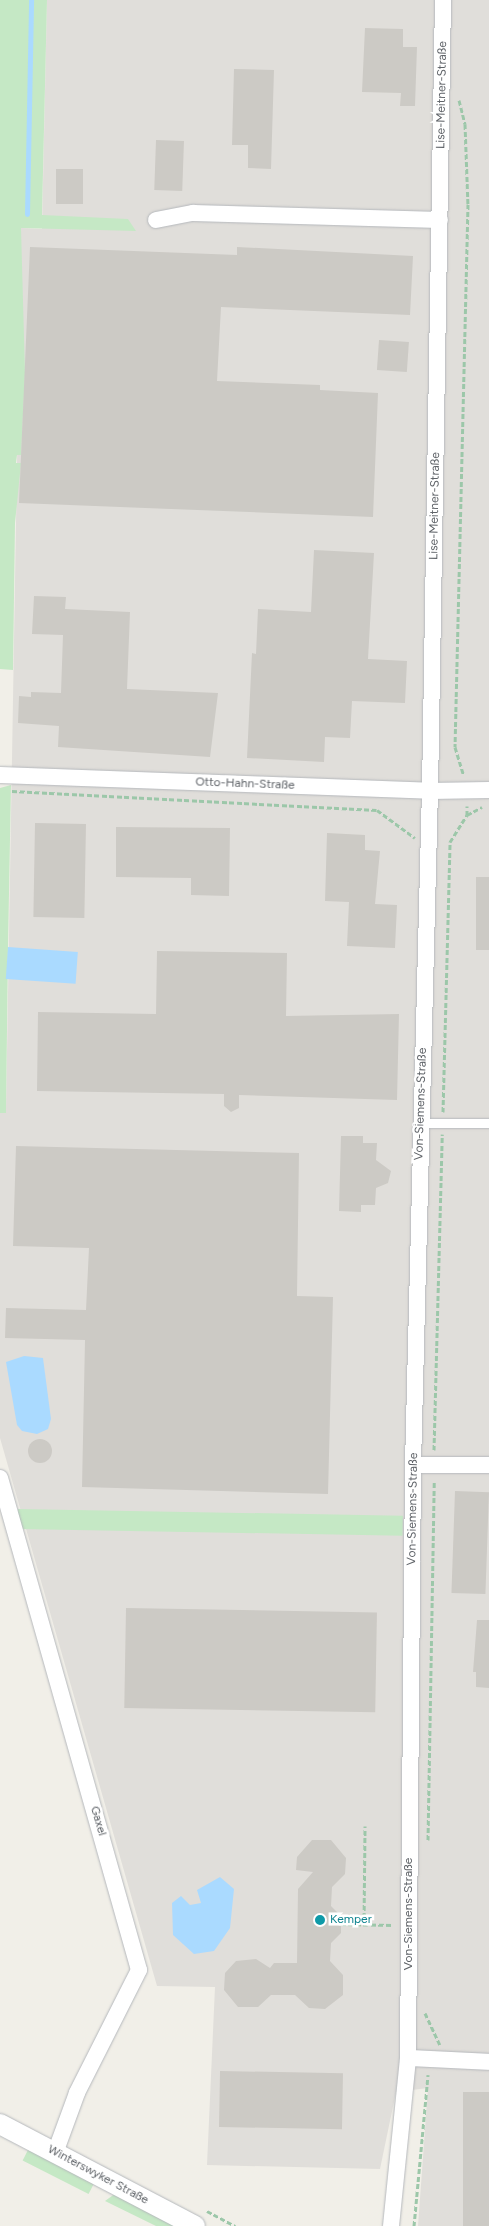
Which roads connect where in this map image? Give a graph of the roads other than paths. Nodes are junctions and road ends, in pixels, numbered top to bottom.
1 (443, 0) edge
2 (156, 220) dead end
3 (440, 220) junction
4 (5, 781) edge
5 (489, 790) edge
6 (430, 792) junction
7 (420, 1123) junction
8 (489, 1123) edge
9 (413, 1464) junction
10 (489, 1465) edge
11 (0, 1478) edge
12 (408, 2058) junction
13 (489, 2062) edge
14 (0, 2124) edge
15 (55, 2153) junction
16 (196, 2226) edge
17 (391, 2226) edge

1 - 3 street, Lise-Meitner-Straße
2 - 3 street
3 - 6 street, Lise-Meitner-Straße
4 - 6 street, Otto-Hahn-Straße
5 - 6 street, Otto-Hahn-Straße
6 - 7 street, Von-Siemens-Straße
7 - 8 lane
7 - 9 street, Von-Siemens-Straße
9 - 10 street
9 - 12 street, Von-Siemens-Straße
11 - 15 street, Gaxel
12 - 13 street
12 - 17 street, Von-Siemens-Straße
14 - 15 street, Winterswyker Straße
15 - 16 street, Winterswyker Straße

